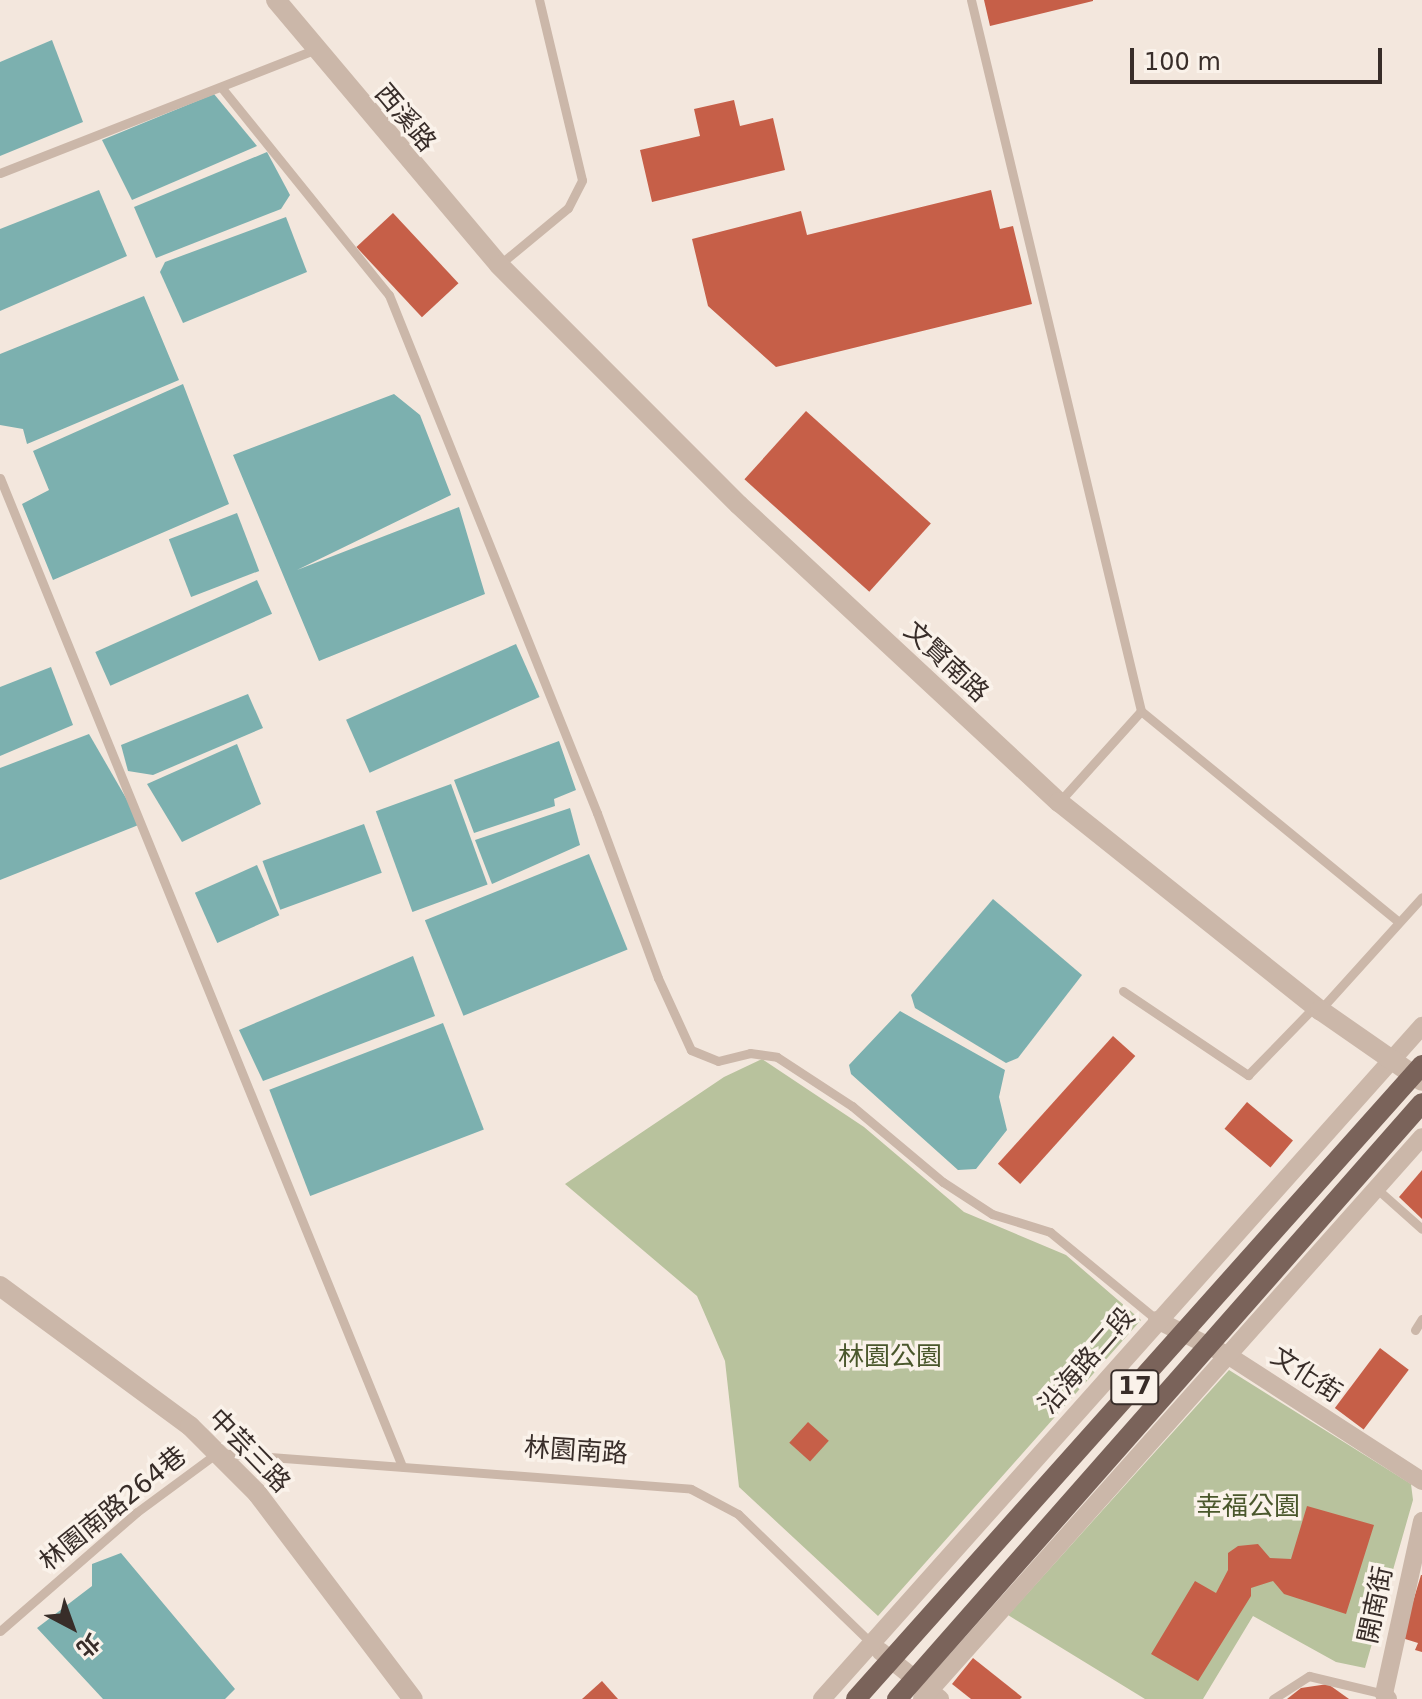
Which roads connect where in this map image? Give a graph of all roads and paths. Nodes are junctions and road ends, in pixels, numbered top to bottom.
1 (276, 0) edge
2 (539, 0) edge
3 (971, 0) edge
4 (314, 50) junction
5 (221, 87) junction
6 (0, 173) edge
7 (499, 265) junction
8 (0, 478) edge
9 (1141, 711) junction
10 (1059, 802) junction
11 (1422, 897) edge
12 (1398, 921) junction
13 (1123, 991) dead end
14 (1317, 1008) junction
15 (1422, 1026) edge
16 (1391, 1059) junction
17 (1419, 1074) edge
18 (1422, 1103) edge
19 (1422, 1137) edge
20 (1377, 1189) junction
21 (1422, 1229) edge
22 (0, 1286) edge
23 (1422, 1319) edge
24 (1157, 1320) junction
25 (1415, 1330) dead end
26 (1183, 1334) junction
27 (1206, 1347) junction
28 (1229, 1356) junction
29 (217, 1453) junction
30 (402, 1466) junction
31 (1422, 1481) edge
32 (1422, 1521) edge
33 (0, 1631) edge
34 (872, 1644) junction
35 (892, 1661) junction
36 (926, 1692) edge
37 (1386, 1696) edge
38 (413, 1699) edge
39 (822, 1699) edge
40 (856, 1699) edge
41 (897, 1699) edge
42 (1273, 1699) edge

1 - 4 street, 西溪路
2 - 7 lane
3 - 9 lane
4 - 5 lane
4 - 7 street, 西溪路
5 - 6 lane
5 - 24 lane
7 - 10 street, 文賢南路
8 - 30 lane
9 - 10 lane
9 - 12 lane
10 - 14 street, 文賢南路
11 - 12 lane
12 - 14 lane
13 - 14 lane
14 - 16 street, 文賢南路
15 - 16 street, 沿海路二段
16 - 17 street
16 - 24 street, 沿海路二段
17 - 26 main road, 沿海路二段 / 17
18 - 27 main road, 17
19 - 20 street
20 - 21 lane
20 - 28 street
22 - 29 street, 中芸三路
23 - 25 lane
24 - 26 street, 文化街
24 - 34 street, 沿海路二段
26 - 27 street, 文化街
26 - 35 main road, 沿海路二段 / 17
27 - 28 street, 文化街
27 - 36 main road, 17
28 - 31 street, 文化街
28 - 36 street
29 - 30 lane, 林園南路
29 - 33 lane, 林園南路264巷
29 - 38 street, 中芸三路
30 - 34 lane, 林園南路
32 - 37 street, 開南街
34 - 35 street
34 - 39 street, 沿海路二段
35 - 36 street
35 - 40 main road, 沿海路二段 / 17
36 - 41 main road, 17
37 - 42 lane

